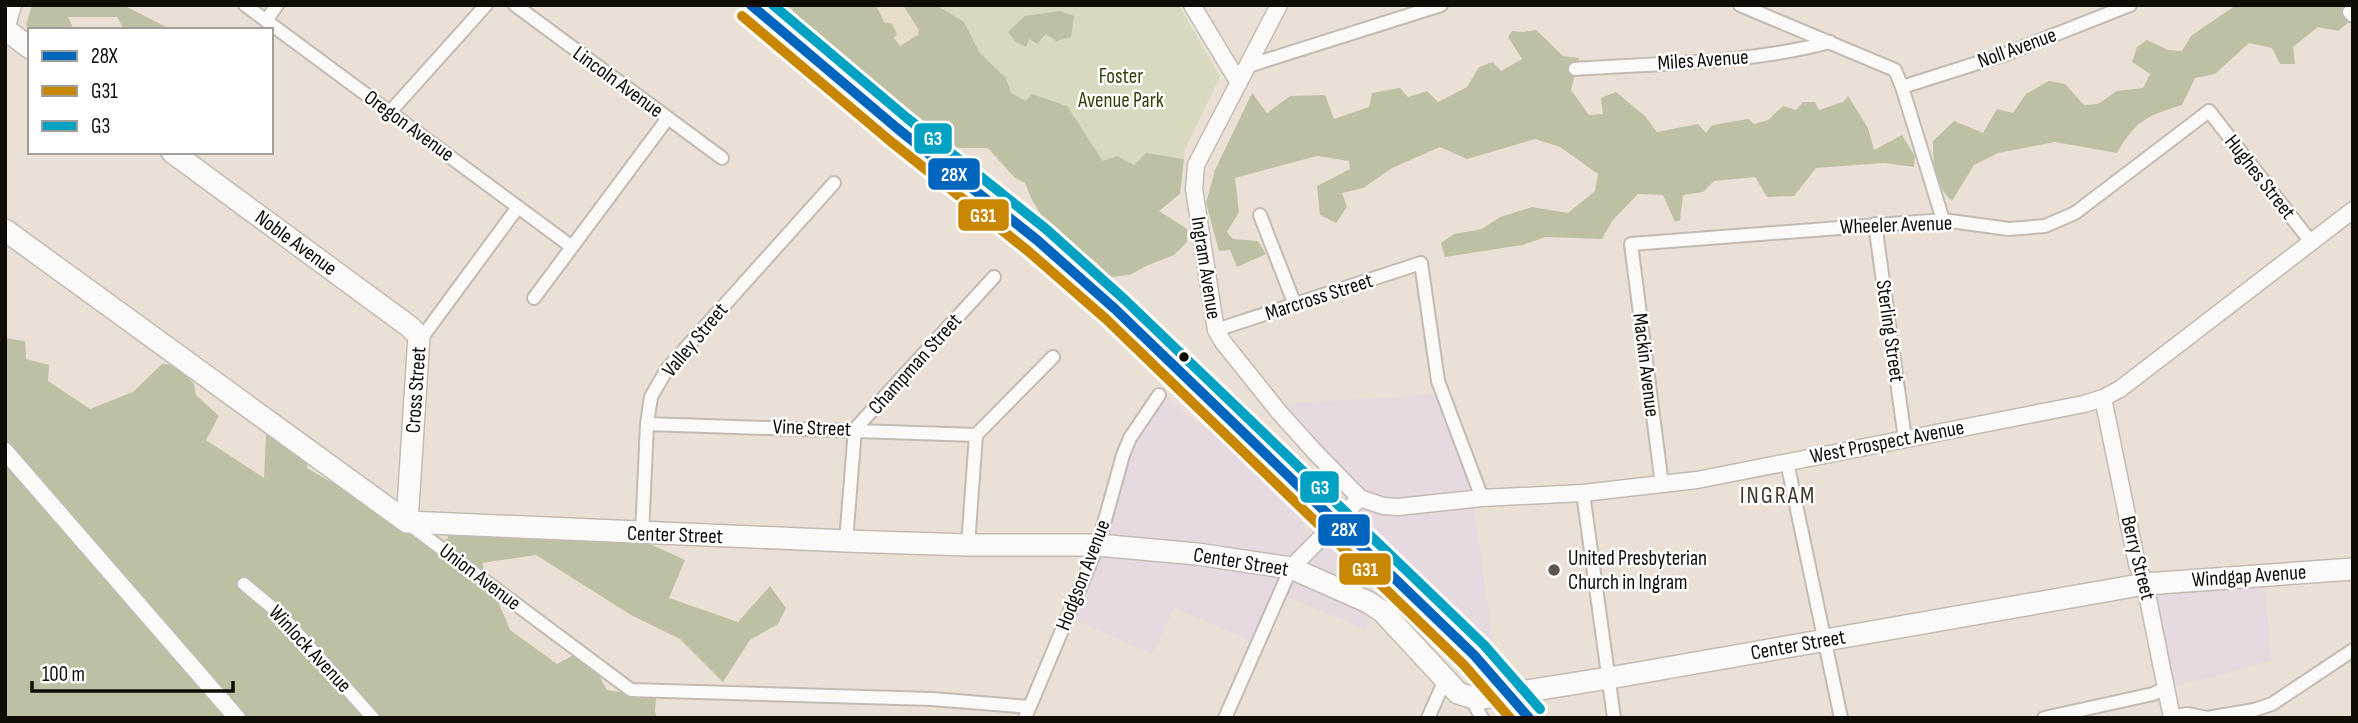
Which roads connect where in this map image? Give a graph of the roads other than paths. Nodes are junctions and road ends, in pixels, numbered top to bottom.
1 (12, 5) edge
2 (245, 5) edge
3 (277, 5) edge
4 (486, 5) edge
5 (515, 5) edge
6 (1192, 5) edge
7 (1279, 5) edge
8 (1441, 5) edge
9 (1740, 5) edge
10 (2130, 5) edge
11 (266, 21) junction
12 (5, 29) edge
13 (1830, 42) junction
14 (28, 46) edge
15 (1248, 66) junction
16 (1575, 69) dead end
17 (1239, 83) junction
18 (1902, 87) junction
19 (2209, 111) joint
20 (390, 112) junction
21 (668, 118) junction
22 (175, 154) edge
23 (722, 158) dead end
24 (834, 183) dead end
25 (518, 207) junction
26 (2353, 210) edge
27 (1259, 215) dead end
28 (1943, 220) junction
29 (1875, 224) junction
30 (5, 230) edge
31 (2311, 242) junction
32 (1631, 244) joint
33 (572, 247) junction
34 (994, 277) dead end
35 (534, 298) dead end
36 (1295, 304) junction
37 (1216, 330) junction
38 (419, 336) junction
39 (1052, 357) dead end
40 (1158, 396) dead end
41 (2103, 398) junction
42 (647, 424) junction
43 (855, 429) junction
44 (976, 435) junction
45 (1905, 439) junction
46 (5, 451) edge
47 (1787, 462) junction
48 (1662, 485) junction
49 (1583, 493) junction
50 (1360, 498) junction
51 (1482, 498) junction
52 (407, 522) junction
53 (642, 534) junction
54 (846, 541) junction
55 (968, 545) junction
56 (1098, 545) junction
57 (1291, 568) junction
58 (2353, 569) edge
59 (244, 584) dead end
60 (2145, 584) junction
61 (1826, 640) junction
62 (2353, 650) edge
63 (1608, 678) junction
64 (1445, 680) junction
65 (2166, 688) junction
66 (1479, 705) edge
67 (1027, 712) edge
68 (237, 718) edge
69 (373, 718) edge
70 (1225, 718) edge
71 (1428, 718) edge
72 (1614, 718) edge
73 (1841, 718) edge
74 (2044, 718) edge
75 (2172, 718) edge

1 - 12 main road
2 - 11 street, Oregon Avenue
3 - 11 street
4 - 20 street
5 - 21 street, Lincoln Avenue
6 - 17 street
7 - 15 street, Ingram Avenue
8 - 15 street
9 - 13 street
10 - 18 street, Noll Avenue
11 - 20 street, Oregon Avenue
12 - 14 main road
13 - 16 street, Miles Avenue
13 - 18 street
15 - 17 street, Ingram Avenue
17 - 37 street, Ingram Avenue
18 - 28 street
19 - 28 street, Wheeler Avenue
19 - 31 street, Hughes Street
20 - 25 street, Oregon Avenue
21 - 23 street, Lincoln Avenue
21 - 33 street
22 - 38 main road, Noble Avenue
24 - 42 street, Valley Street
25 - 33 street, Oregon Avenue
25 - 38 street, Cross Street
26 - 31 street, West Prospect Avenue
27 - 36 street
28 - 29 street, Wheeler Avenue
29 - 32 street, Wheeler Avenue
29 - 45 street, Sterling Street
30 - 52 main road, Union Avenue
31 - 41 street, West Prospect Avenue
32 - 48 street, Mackin Avenue
33 - 35 street
34 - 43 street, Champman Street
36 - 37 street, Marcross Street
36 - 51 street, Marcross Street
37 - 50 street, Ingram Avenue
38 - 52 main road, Cross Street
39 - 44 street
40 - 56 street, Hodgson Avenue
41 - 45 street, West Prospect Avenue
41 - 60 street, Berry Street
42 - 43 street, Vine Street
42 - 53 street, Valley Street
43 - 44 street, Vine Street
43 - 54 street, Champman Street
44 - 55 street
45 - 47 street, West Prospect Avenue
46 - 68 street
47 - 48 street, West Prospect Avenue
47 - 61 street
48 - 49 street, West Prospect Avenue
49 - 51 street, West Prospect Avenue
49 - 63 street
50 - 51 street, West Prospect Avenue
50 - 57 street
52 - 53 main road, Center Street
52 - 67 street, Union Avenue
53 - 54 main road, Center Street
54 - 55 main road, Center Street
55 - 56 main road, Center Street
56 - 57 main road, Center Street
56 - 67 street, Hodgson Avenue
57 - 64 main road, Center Street
57 - 70 street
58 - 60 main road, Windgap Avenue
59 - 69 street, Winlock Avenue
60 - 61 main road, Center Street
60 - 65 street, Berry Street
61 - 63 main road, Center Street
61 - 73 street
62 - 75 street
63 - 66 main road, Center Street
63 - 72 street
64 - 66 main road, Center Street
64 - 71 street
65 - 74 street
65 - 75 street, Berry Street

